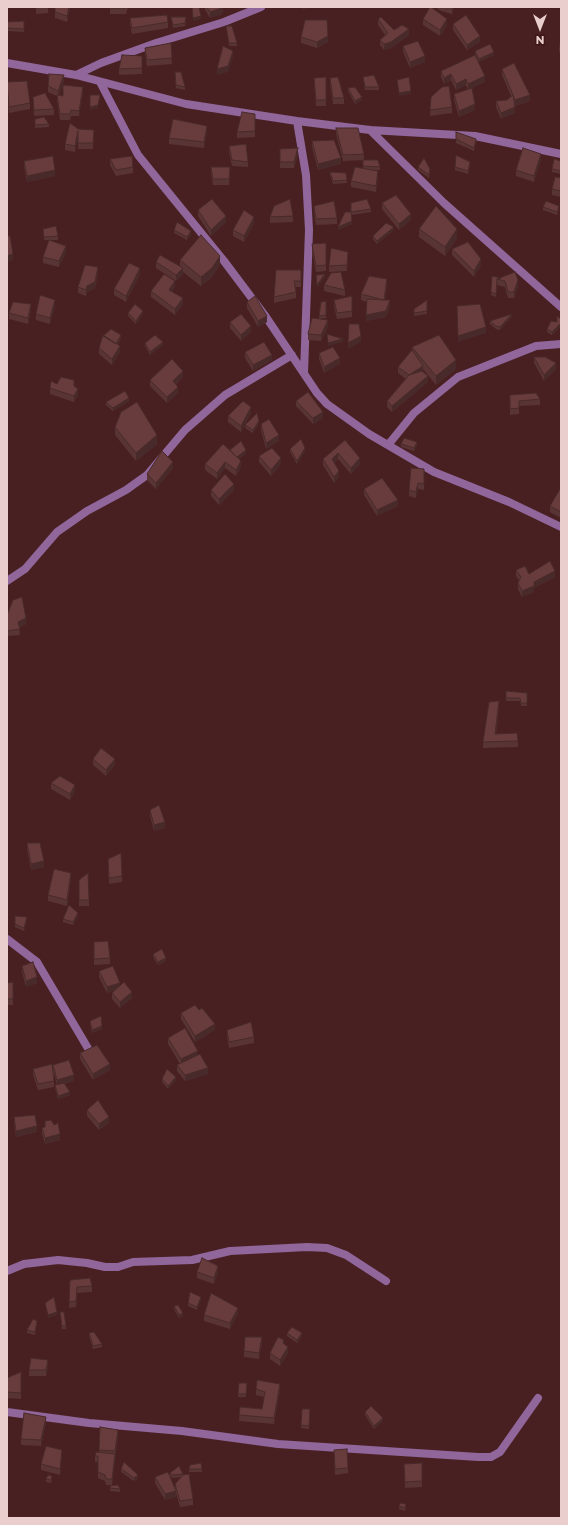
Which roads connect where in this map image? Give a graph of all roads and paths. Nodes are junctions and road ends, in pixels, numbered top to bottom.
1 (261, 7) edge
2 (7, 64) edge
3 (76, 75) junction
4 (100, 82) junction
5 (297, 121) junction
6 (370, 130) junction
7 (561, 154) edge
8 (561, 307) edge
9 (561, 344) edge
10 (292, 355) junction
11 (304, 373) junction
12 (388, 445) junction
13 (561, 527) edge
14 (7, 581) edge
15 (7, 939) edge
16 (89, 1050) edge
17 (7, 1271) edge
18 (386, 1281) dead end
19 (538, 1398) dead end
20 (7, 1412) edge

1 - 3 street
2 - 3 street
3 - 4 street
4 - 5 street
4 - 10 street
5 - 6 street
5 - 11 street
6 - 7 street
6 - 8 street
9 - 12 street
10 - 11 street
10 - 14 street
11 - 12 street
12 - 13 street
15 - 16 street
17 - 18 street
19 - 20 street

